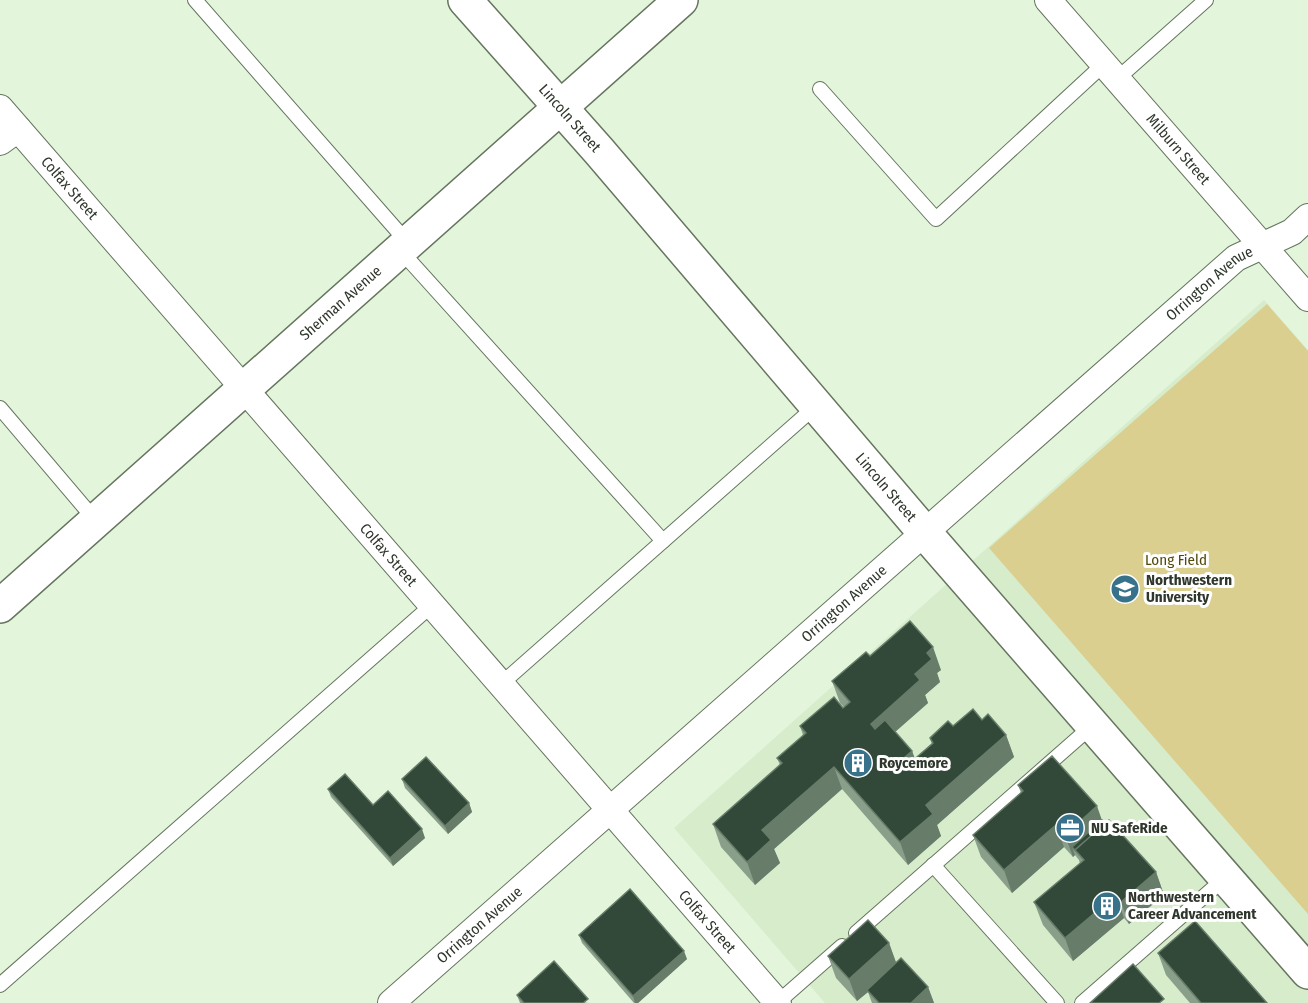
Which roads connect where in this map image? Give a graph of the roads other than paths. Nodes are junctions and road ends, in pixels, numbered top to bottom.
1 (195, 0) edge
2 (465, 0) edge
3 (681, 0) edge
4 (1048, 0) edge
5 (1206, 0) edge
6 (1111, 71) junction
7 (820, 89) dead end
8 (0, 108) edge
9 (560, 108) junction
10 (9, 135) edge
11 (1308, 217) edge
12 (1263, 246) junction
13 (404, 247) junction
14 (1308, 298) edge
15 (244, 389) junction
16 (816, 406) junction
17 (0, 408) edge
18 (96, 521) junction
19 (925, 533) junction
20 (663, 541) junction
21 (432, 605) junction
22 (0, 606) edge
23 (501, 684) junction
24 (1093, 724) junction
25 (610, 810) junction
26 (933, 866) junction
27 (1225, 878) junction
28 (1308, 972) edge
29 (0, 985) edge
30 (392, 1003) edge
31 (778, 1003) edge
32 (1057, 1003) edge
33 (1082, 1003) edge

1 - 13 lane
2 - 9 street, Lincoln Street
3 - 9 street, Sherman Avenue
4 - 6 street, Milburn Street
5 - 6 lane
6 - 7 lane
6 - 12 street, Milburn Street
8 - 10 street, Colfax Street
9 - 13 street, Sherman Avenue
9 - 16 street, Lincoln Street
10 - 15 street, Colfax Street
11 - 12 street, Orrington Avenue
12 - 14 street, Milburn Street
12 - 19 street, Orrington Avenue
13 - 15 street, Sherman Avenue
13 - 20 lane
15 - 18 street, Sherman Avenue
15 - 21 street, Colfax Street
16 - 19 street, Lincoln Street
16 - 20 lane
17 - 18 lane
18 - 22 street, Sherman Avenue
19 - 24 street, Lincoln Street
19 - 25 street, Orrington Avenue
20 - 23 lane
21 - 23 street, Colfax Street
21 - 29 lane
23 - 25 street, Colfax Street
24 - 26 lane
24 - 27 street, Lincoln Street
25 - 30 street, Orrington Avenue
25 - 31 street, Colfax Street
26 - 31 lane
26 - 32 lane
27 - 28 street, Lincoln Street
27 - 33 lane

